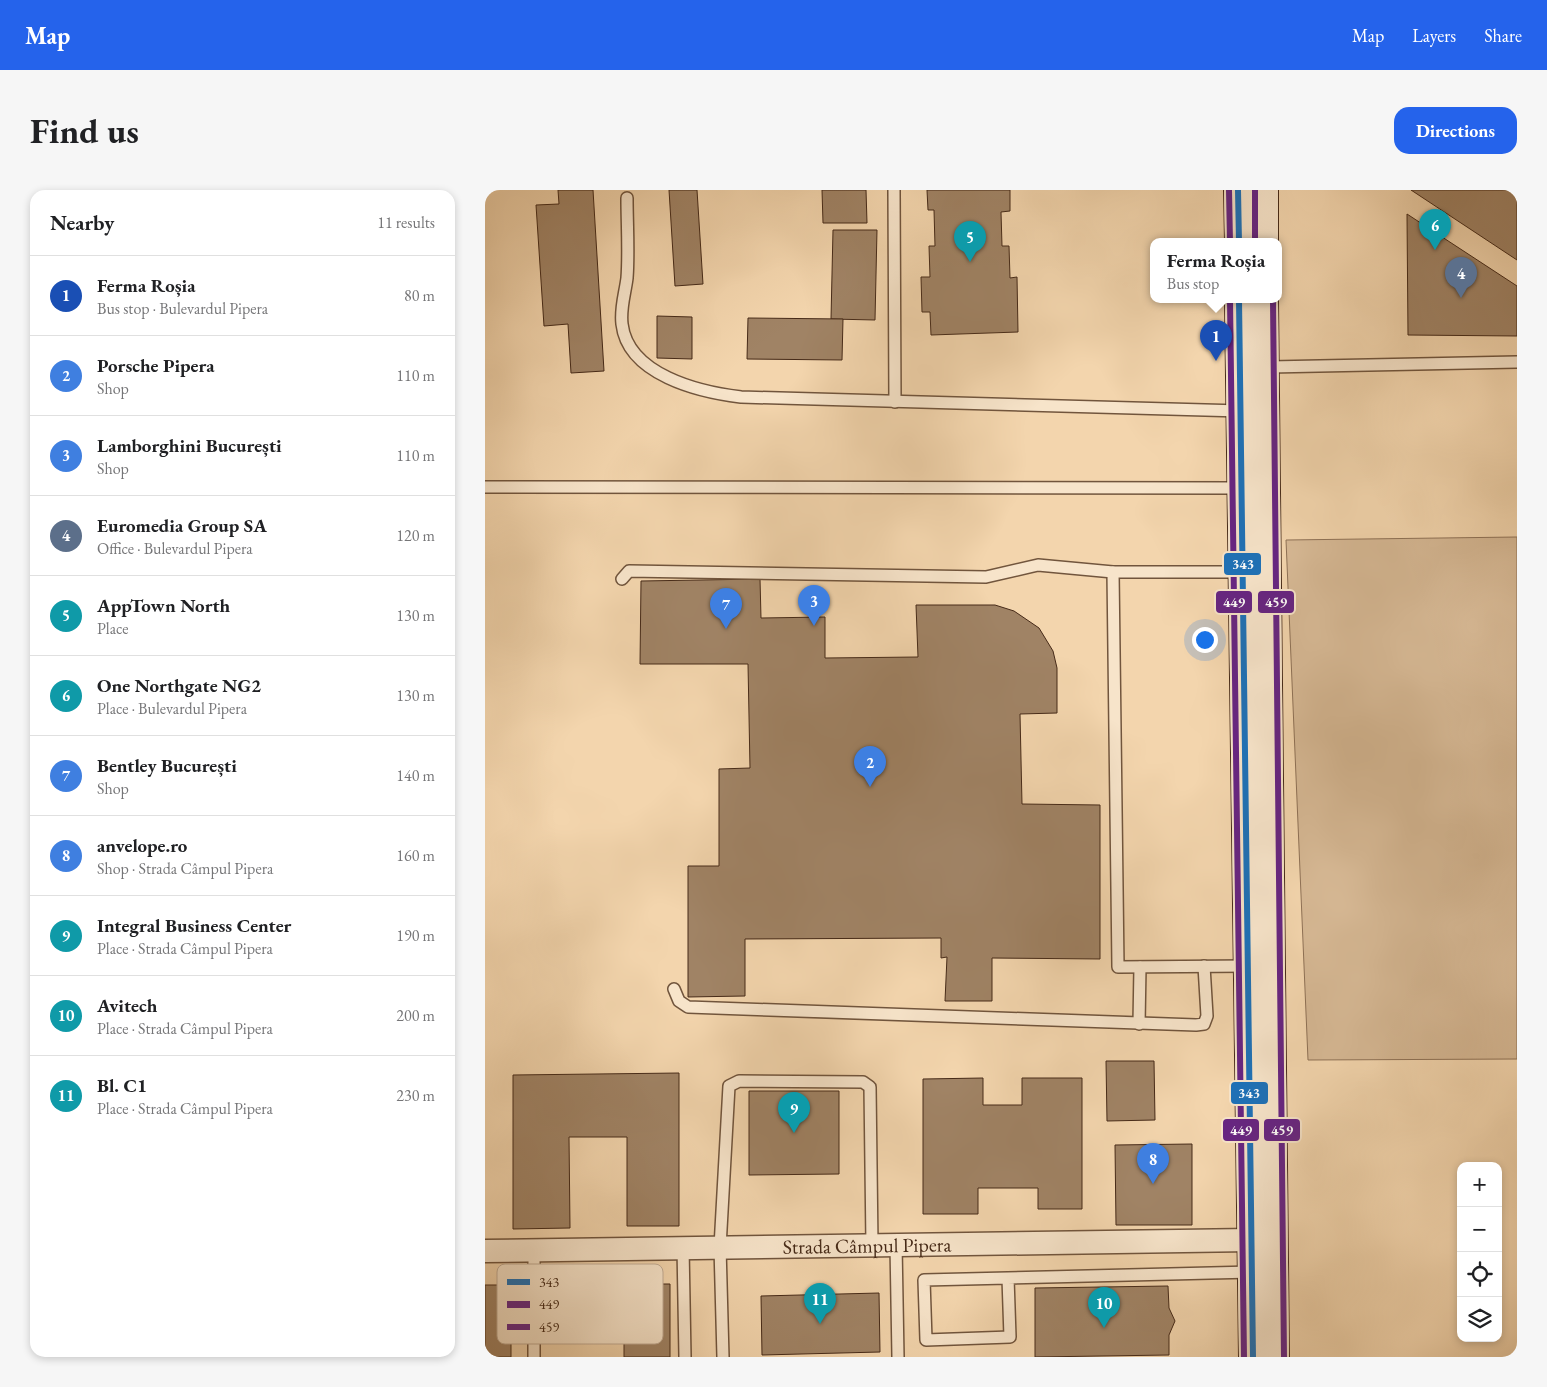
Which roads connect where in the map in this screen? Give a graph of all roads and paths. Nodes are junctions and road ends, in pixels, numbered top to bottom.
1 (894, 190) edge
2 (1238, 190) edge
3 (1264, 190) edge
4 (627, 198) dead end
5 (1239, 238) edge
6 (1264, 238) edge
7 (1239, 303) edge
8 (1264, 303) edge
9 (1517, 362) edge
10 (1265, 367) junction
11 (895, 402) junction
12 (1241, 411) junction
13 (485, 487) edge
14 (1242, 488) junction
15 (1113, 572) junction
16 (1243, 572) junction
17 (622, 579) dead end
18 (1205, 966) junction
19 (1248, 966) junction
20 (1140, 967) junction
21 (674, 989) dead end
22 (1139, 1024) junction
23 (1251, 1240) junction
24 (872, 1245) junction
25 (896, 1245) junction
26 (683, 1247) junction
27 (720, 1247) junction
28 (534, 1250) junction
29 (485, 1251) edge
30 (534, 1264) edge
31 (1252, 1272) junction
32 (1008, 1278) junction
33 (534, 1344) edge
34 (534, 1357) edge
35 (685, 1357) edge
36 (723, 1357) edge
37 (898, 1357) edge
38 (1253, 1357) edge
39 (1275, 1357) edge

1 - 11 lane
2 - 5 main road
3 - 6 main road
4 - 11 lane
7 - 12 main road
8 - 10 main road
9 - 10 lane
10 - 39 main road
11 - 12 lane
12 - 14 main road
13 - 14 lane
14 - 16 main road
15 - 16 lane
15 - 17 lane
15 - 20 lane
16 - 19 main road
18 - 19 lane
18 - 20 lane
18 - 22 lane
19 - 23 main road
20 - 22 lane
21 - 22 lane
23 - 25 street, Strada Câmpul Pipera
23 - 31 main road
24 - 25 street, Strada Câmpul Pipera
24 - 27 street, Strada Câmpul Pipera
24 - 27 lane
25 - 37 lane
26 - 27 street, Strada Câmpul Pipera
26 - 28 street, Strada Câmpul Pipera
26 - 35 lane
27 - 36 lane
28 - 29 street, Strada Câmpul Pipera
28 - 30 lane
31 - 32 lane
31 - 38 main road
32 - 32 lane
33 - 34 lane

